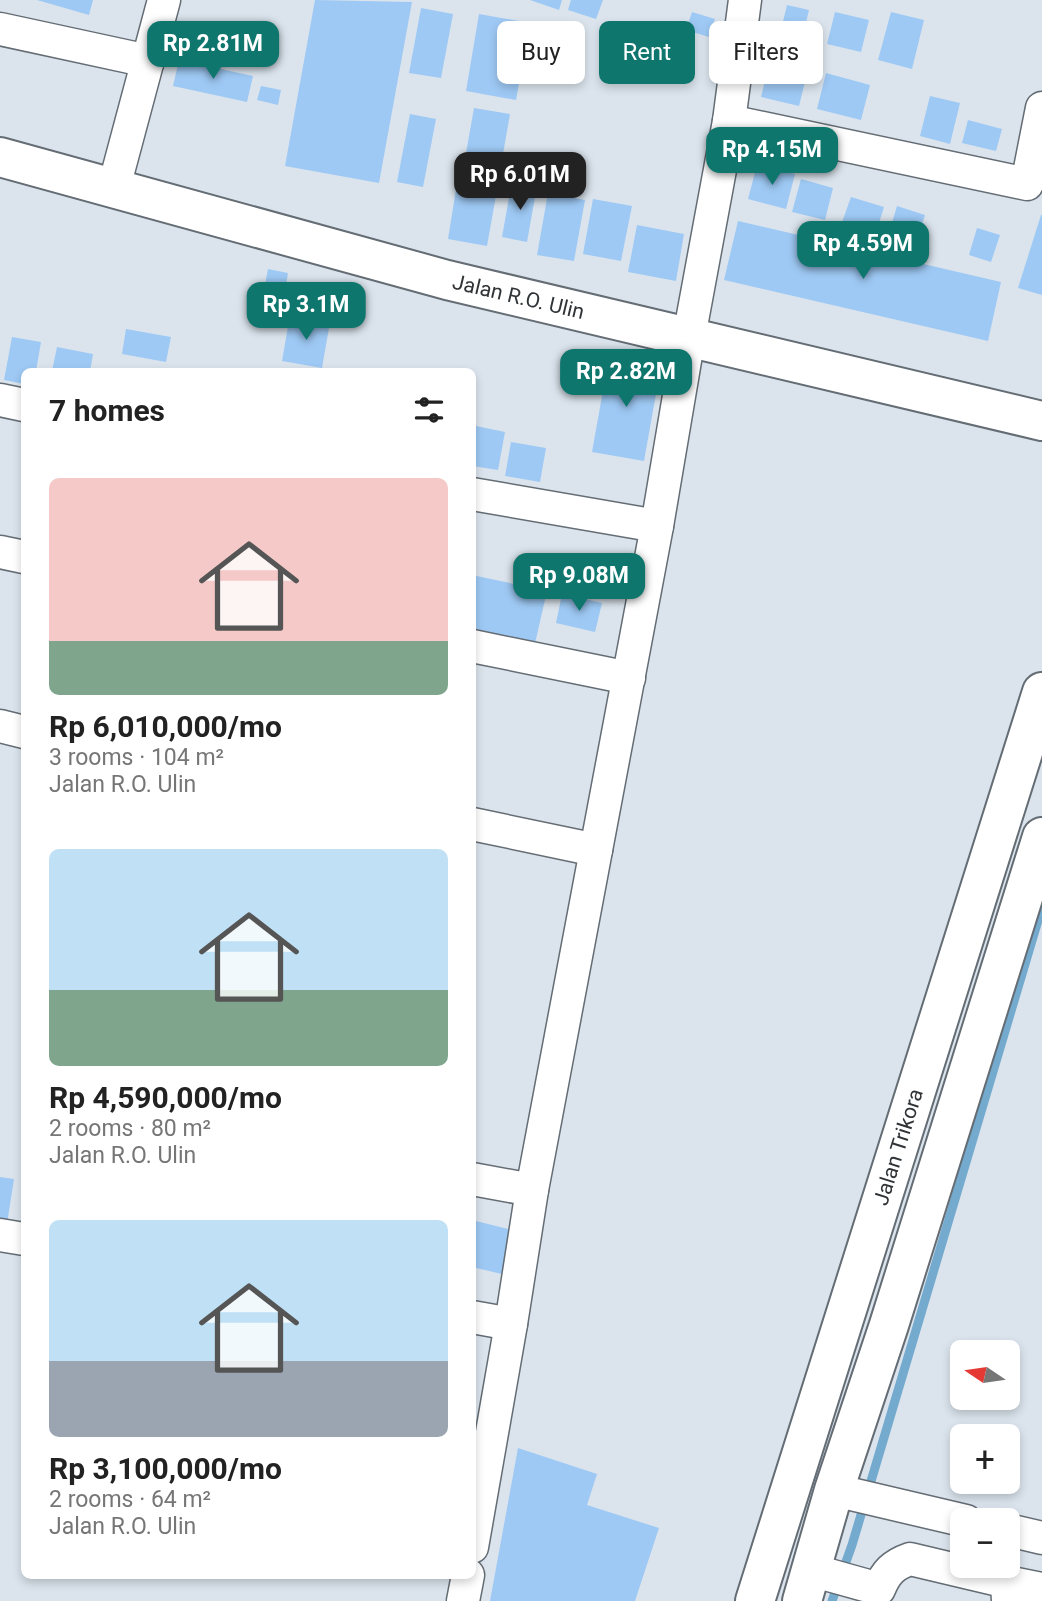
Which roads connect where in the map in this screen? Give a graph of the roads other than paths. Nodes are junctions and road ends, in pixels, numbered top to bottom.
1 (164, 0) edge
2 (745, 0) edge
3 (0, 29) edge
4 (148, 61) junction
5 (1042, 108) edge
6 (729, 121) junction
7 (0, 157) edge
8 (114, 187) junction
9 (689, 337) junction
10 (0, 400) edge
11 (21, 404) edge
12 (1042, 421) edge
13 (476, 495) edge
14 (657, 526) junction
15 (0, 552) edge
16 (21, 556) edge
17 (476, 647) edge
18 (629, 678) junction
19 (1042, 692) edge
20 (0, 726) edge
21 (21, 731) edge
22 (476, 825) edge
23 (596, 850) junction
24 (1039, 857) edge
25 (476, 1181) edge
26 (531, 1190) junction
27 (0, 1235) edge
28 (21, 1238) edge
29 (846, 1311) junction
30 (476, 1318) edge
31 (511, 1324) junction
32 (889, 1325) junction
33 (834, 1490) junction
34 (950, 1517) edge
35 (476, 1523) edge
36 (1020, 1533) edge
37 (1042, 1538) edge
38 (467, 1579) edge
39 (1042, 1589) edge
40 (1008, 1591) edge
41 (806, 1592) edge
42 (878, 1595) edge
43 (463, 1601) edge
44 (755, 1601) edge

1 - 4 street
2 - 6 street
3 - 4 street
4 - 8 street
5 - 6 street
6 - 9 street
7 - 8 main road, Jalan R.O. Ulin
8 - 9 main road, Jalan R.O. Ulin
9 - 12 main road, Jalan R.O. Ulin
9 - 14 street
10 - 11 street
13 - 14 street
14 - 18 street
15 - 16 street
17 - 18 street
18 - 23 street
19 - 29 main road, Jalan Trikora
20 - 21 street
22 - 23 street
23 - 26 street
24 - 32 main road, Jalan Trikora
25 - 26 street
26 - 31 street
27 - 28 street
29 - 32 main road
29 - 44 main road, Jalan Trikora
30 - 31 street
31 - 35 street
32 - 33 main road, Jalan Trikora
33 - 34 street
33 - 41 main road, Jalan Trikora
36 - 37 street
38 - 43 street
39 - 40 street
40 - 42 street
41 - 42 street

